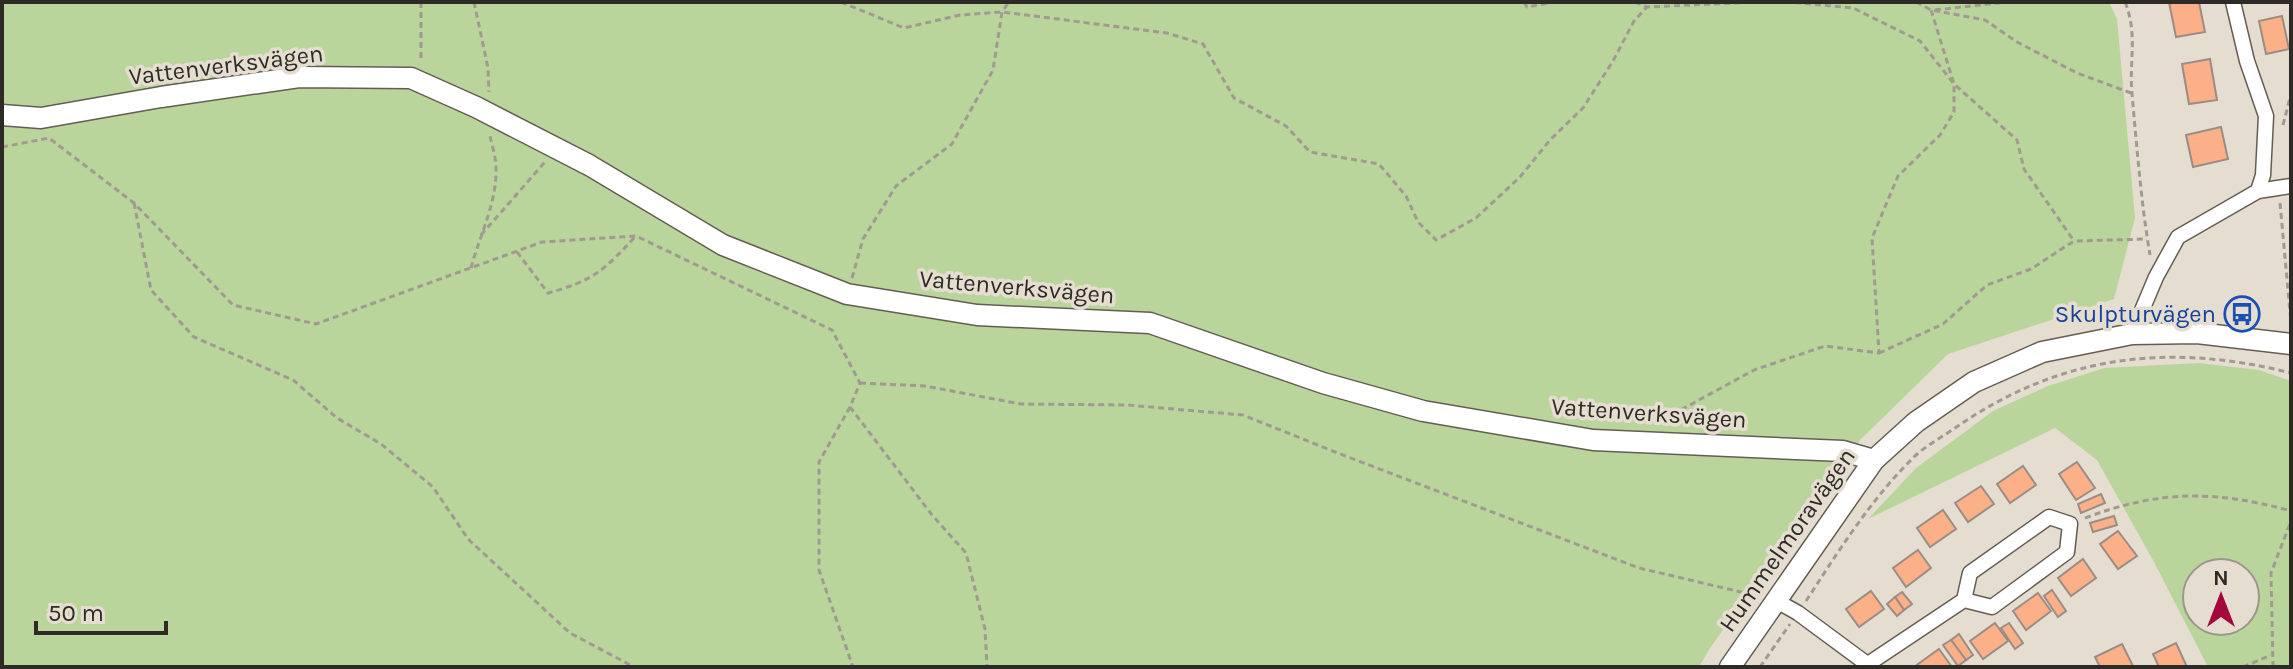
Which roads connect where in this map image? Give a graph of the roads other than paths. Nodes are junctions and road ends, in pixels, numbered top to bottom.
1 (2233, 2) edge
2 (2, 115) edge
3 (2285, 187) edge
4 (2258, 191) junction
5 (2132, 334) junction
6 (2291, 344) edge
7 (1874, 460) junction
8 (1775, 600) junction
9 (1964, 600) junction
10 (1870, 666) edge
11 (1730, 667) edge

1 - 4 street
2 - 7 street, Vattenverksvägen
3 - 4 street
4 - 5 street
5 - 6 street, Hummelmoravägen
5 - 7 street, Hummelmoravägen
7 - 8 street, Hummelmoravägen
8 - 10 street
8 - 11 street, Hummelmoravägen
9 - 9 street
9 - 10 street

